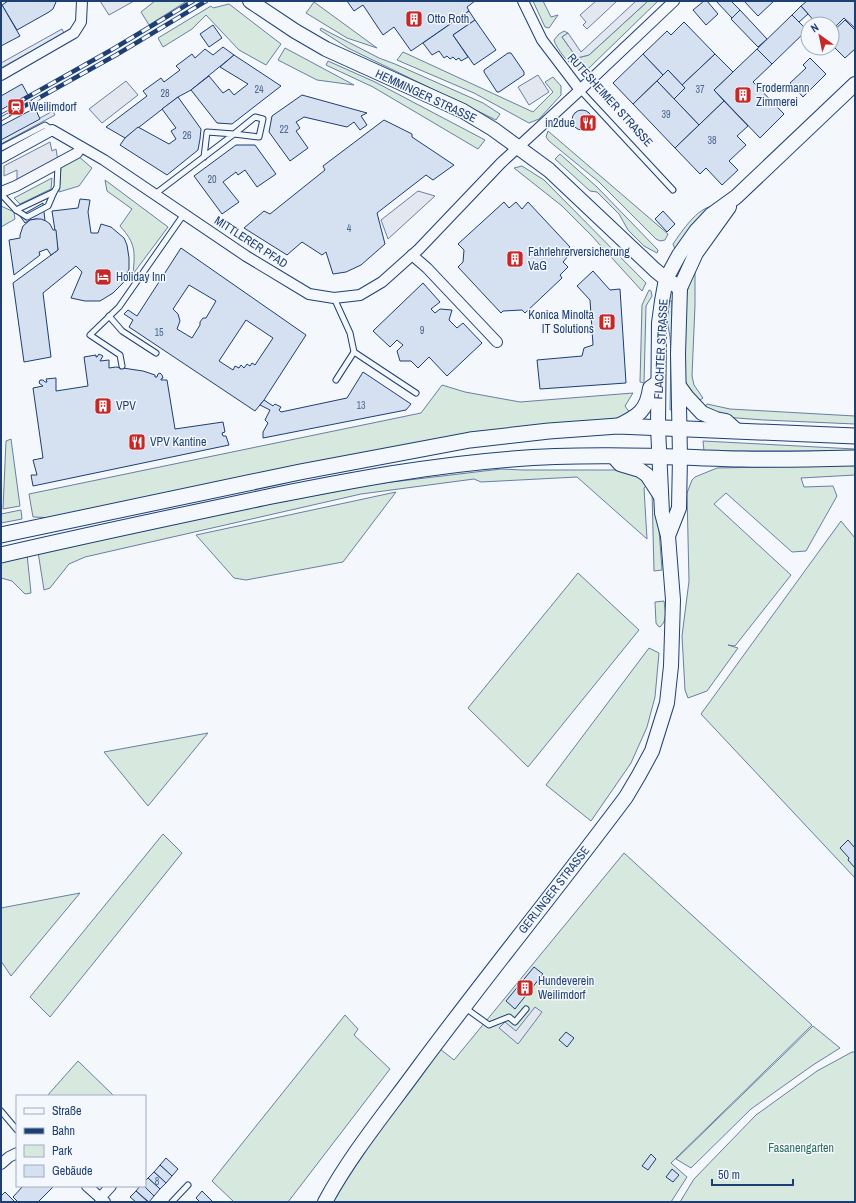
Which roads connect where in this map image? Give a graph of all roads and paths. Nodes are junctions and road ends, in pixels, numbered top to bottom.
1 (82, 1) edge
2 (250, 1) edge
3 (524, 1) edge
4 (674, 1) edge
5 (1, 75) edge
6 (855, 84) edge
7 (580, 90) junction
8 (52, 130) junction
9 (234, 134) junction
10 (518, 146) junction
11 (80, 147) junction
12 (1, 148) edge
13 (204, 157) junction
14 (1, 158) edge
15 (58, 164) junction
16 (673, 190) dead end
17 (54, 192) junction
18 (1, 193) edge
19 (155, 194) junction
20 (736, 197) junction
21 (16, 210) junction
22 (184, 214) junction
23 (412, 255) junction
24 (666, 279) junction
25 (680, 288) junction
26 (334, 298) junction
27 (109, 316) junction
28 (497, 342) dead end
29 (354, 352) junction
30 (156, 354) dead end
31 (122, 366) dead end
32 (336, 380) dead end
33 (658, 382) junction
34 (679, 386) junction
35 (416, 393) dead end
36 (618, 426) junction
37 (658, 427) junction
38 (679, 428) junction
39 (736, 430) junction
40 (855, 436) edge
41 (613, 456) junction
42 (659, 457) junction
43 (680, 457) junction
44 (855, 458) edge
45 (661, 497) junction
46 (1, 535) edge
47 (668, 536) junction
48 (1, 555) edge
49 (464, 1006) junction
50 (526, 1009) dead end
51 (1, 1111) edge
52 (16, 1129) edge
53 (16, 1154) edge
54 (1, 1164) edge
55 (188, 1185) dead end
56 (88, 1187) edge
57 (110, 1187) edge
58 (102, 1200) edge
59 (172, 1202) edge
60 (325, 1202) edge

1 - 5 street
2 - 10 main road, HEMMINGER STRASSE
3 - 7 street, RUTESHEIMER STRASSE
4 - 7 street, MITTLERER PFAD
6 - 20 main road, FLACHTER STRASSE
7 - 10 street, MITTLERER PFAD
7 - 16 lane, RUTESHEIMER STRASSE
8 - 11 street, MITTLERER PFAD
8 - 12 lane
8 - 14 street
9 - 9 lane
9 - 13 lane
9 - 13 lane
10 - 23 street, MITTLERER PFAD
10 - 24 main road, HEMMINGER STRASSE
11 - 15 street
11 - 19 street, MITTLERER PFAD
13 - 19 lane
15 - 17 lane
15 - 18 street
17 - 21 lane
17 - 21 lane
18 - 21 lane
19 - 22 street, MITTLERER PFAD
20 - 24 main road, FLACHTER STRASSE
20 - 25 main road, FLACHTER STRASSE
22 - 26 street, MITTLERER PFAD
22 - 27 lane
23 - 26 street, MITTLERER PFAD
23 - 28 street
24 - 25 main road, HEMMINGER STRASSE
24 - 33 main road, FLACHTER STRASSE
25 - 34 main road, FLACHTER STRASSE
26 - 29 lane
27 - 30 lane
27 - 31 lane
29 - 32 lane
29 - 35 lane
33 - 36 main road
33 - 37 main road, FLACHTER STRASSE
34 - 38 main road, FLACHTER STRASSE
34 - 39 main road
36 - 37 main road
36 - 46 main road
37 - 38 main road
37 - 42 main road, FLACHTER STRASSE
38 - 39 main road
38 - 43 main road, FLACHTER STRASSE
39 - 40 main road
41 - 42 main road
41 - 45 main road
41 - 48 main road
42 - 43 main road
42 - 45 main road, GERLINGER STRASSE
43 - 44 main road
43 - 47 main road, GERLINGER STRASSE
45 - 47 main road, GERLINGER STRASSE
47 - 49 main road, GERLINGER STRASSE
49 - 50 lane
49 - 60 main road, GERLINGER STRASSE
51 - 52 lane
53 - 54 street
55 - 59 lane
56 - 58 street
57 - 58 street

